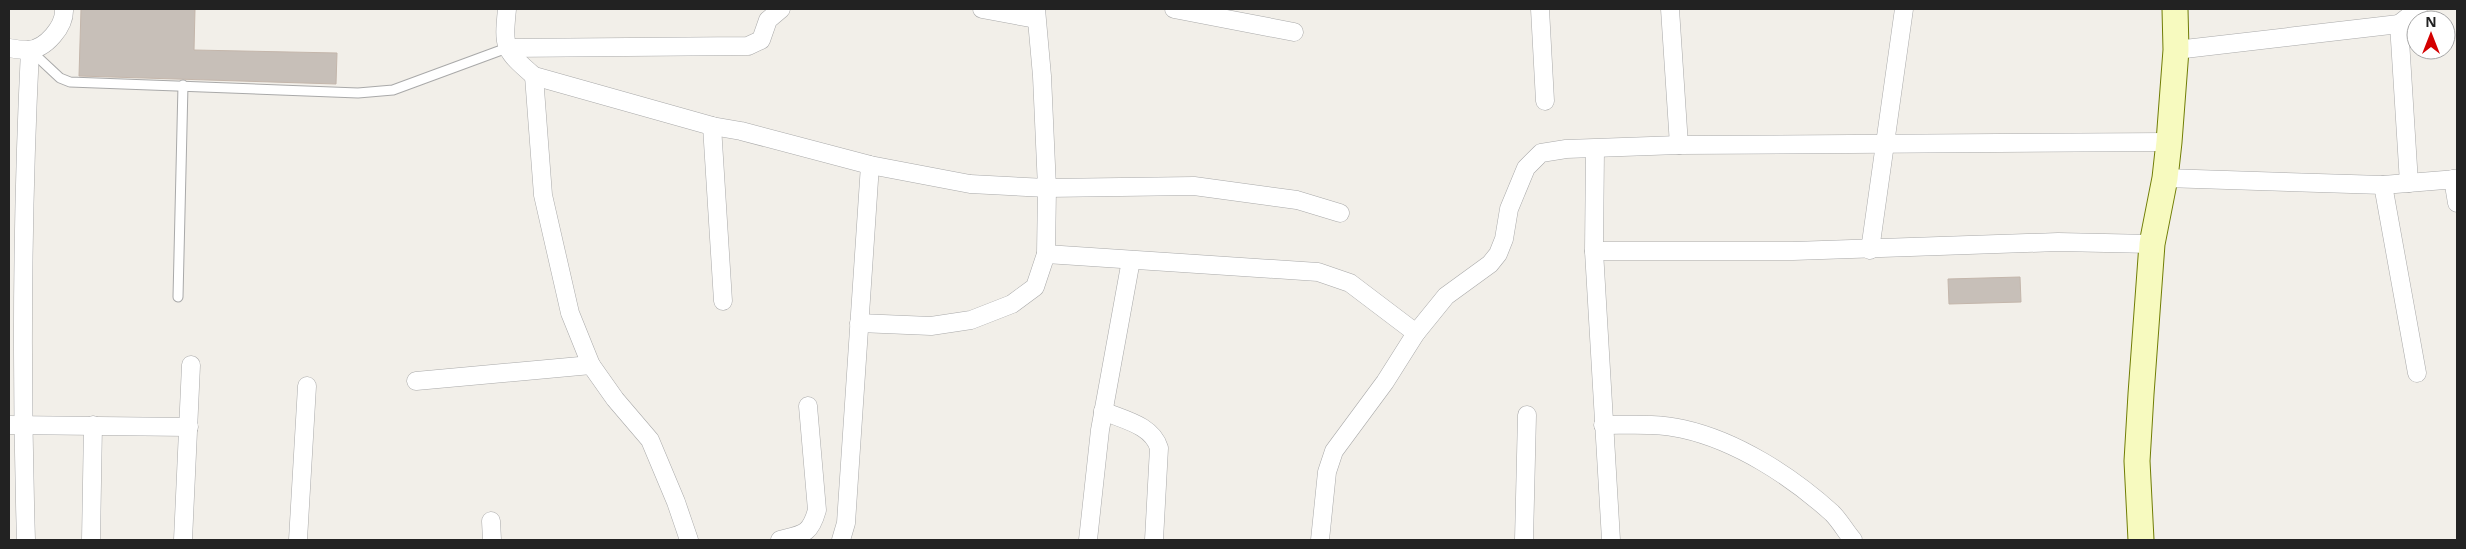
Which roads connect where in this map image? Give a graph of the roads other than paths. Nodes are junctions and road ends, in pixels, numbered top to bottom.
1 (64, 9) edge
2 (507, 9) edge
3 (781, 9) edge
4 (982, 9) edge
5 (1174, 9) edge
6 (1540, 9) edge
7 (1670, 9) edge
8 (1904, 9) edge
9 (2174, 9) edge
10 (2418, 9) edge
11 (1036, 14) edge
12 (2399, 24) junction
13 (1294, 32) dead end
14 (9, 48) edge
15 (507, 48) junction
16 (30, 50) junction
17 (2176, 50) junction
18 (534, 76) junction
19 (183, 85) junction
20 (1545, 101) dead end
21 (712, 126) junction
22 (2168, 142) junction
23 (1679, 145) junction
24 (1883, 145) junction
25 (1595, 149) junction
26 (870, 165) junction
27 (2165, 178) junction
28 (2455, 179) edge
29 (2409, 183) junction
30 (2383, 185) junction
31 (1047, 188) junction
32 (2457, 202) edge
33 (1340, 212) dead end
34 (2152, 244) junction
35 (1870, 250) junction
36 (1594, 251) junction
37 (1046, 254) junction
38 (1131, 260) junction
39 (178, 297) dead end
40 (723, 301) dead end
41 (859, 323) junction
42 (1416, 333) junction
43 (191, 365) dead end
44 (591, 365) junction
45 (2417, 373) dead end
46 (416, 381) dead end
47 (307, 386) dead end
48 (808, 406) dead end
49 (1103, 411) junction
50 (1527, 415) dead end
51 (16, 425) edge
52 (93, 425) junction
53 (1603, 425) junction
54 (188, 427) junction
55 (491, 522) dead end
56 (26, 540) edge
57 (91, 540) edge
58 (183, 540) edge
59 (298, 540) edge
60 (492, 540) edge
61 (689, 540) edge
62 (780, 540) edge
63 (841, 540) edge
64 (1088, 540) edge
65 (1154, 540) edge
66 (1320, 540) edge
67 (1524, 540) edge
68 (1611, 540) edge
69 (1853, 540) edge
70 (2141, 540) edge

1 - 16 street
2 - 15 street
3 - 15 street
4 - 11 street
5 - 13 street
6 - 20 street
7 - 23 street
8 - 24 street
9 - 17 street
10 - 12 street
11 - 31 street
12 - 17 street
12 - 29 street
14 - 16 street
15 - 18 street
15 - 19 lane
16 - 19 lane
16 - 51 street
17 - 22 street
18 - 21 street
18 - 44 street
19 - 39 lane
21 - 26 street
21 - 40 street
22 - 24 street
22 - 27 street
23 - 24 street
23 - 25 street
24 - 35 street
25 - 36 street
25 - 42 street
26 - 31 street
26 - 41 street
27 - 30 street
27 - 34 street
28 - 29 street
28 - 32 street
29 - 30 street
30 - 45 street
31 - 33 street
31 - 37 street
34 - 35 street
34 - 70 street
35 - 36 street
36 - 53 street
37 - 38 street
37 - 41 street
38 - 42 street
38 - 49 street
41 - 63 street
42 - 66 street
43 - 54 street
44 - 46 street
44 - 61 street
47 - 59 street
48 - 62 street
49 - 64 street
49 - 65 street
50 - 67 street
51 - 52 street
51 - 56 street
52 - 54 street
52 - 57 street
53 - 68 street
53 - 69 street
54 - 58 street
55 - 60 street

